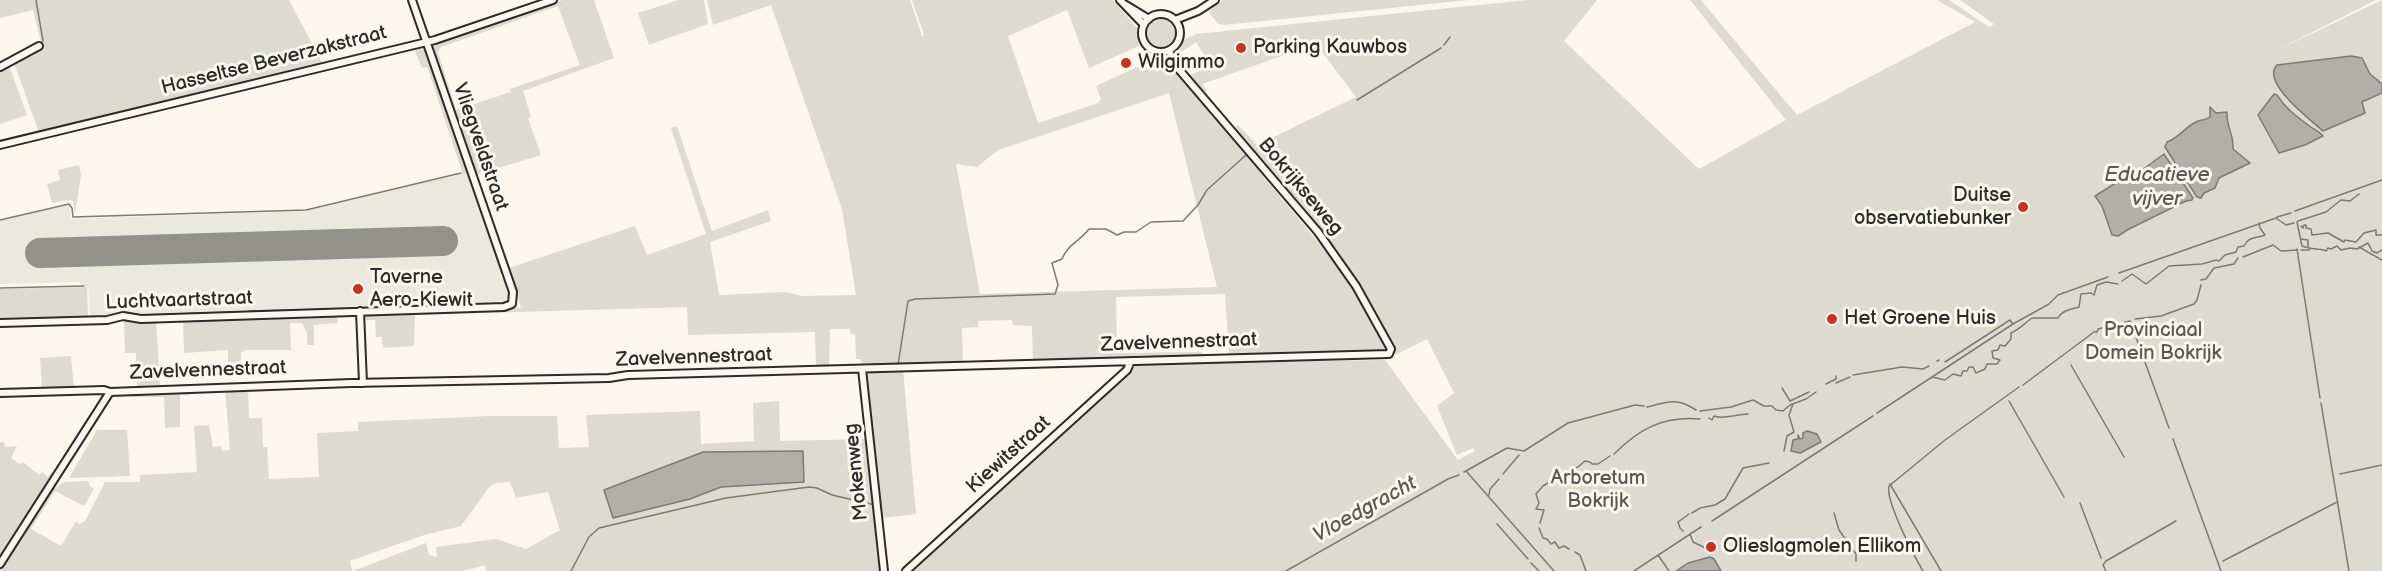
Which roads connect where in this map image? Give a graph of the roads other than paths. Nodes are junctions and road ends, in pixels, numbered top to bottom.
1 (412, 0) edge
2 (553, 0) edge
3 (1215, 0) edge
4 (1121, 2) edge
5 (1198, 10) junction
6 (1175, 20) junction
7 (1146, 22) junction
8 (1180, 27) junction
9 (426, 41) junction
10 (39, 46) dead end
11 (1169, 51) junction
12 (0, 67) edge
13 (0, 145) edge
14 (512, 304) joint
15 (360, 311) junction
16 (0, 323) edge
17 (1389, 354) joint
18 (1131, 362) junction
19 (862, 369) junction
20 (363, 382) junction
21 (110, 392) junction
22 (0, 393) edge
23 (0, 564) edge
24 (884, 571) edge
25 (906, 571) edge

1 - 9 street, Vliegveldstraat
2 - 9 street, Hasseltse Beverzakstraat
3 - 5 street
4 - 7 street
5 - 6 street
5 - 8 street
6 - 7 street
6 - 8 street
7 - 11 street
8 - 11 street
9 - 13 street, Hasseltse Beverzakstraat
9 - 14 street, Vliegveldstraat
10 - 12 street
11 - 17 street, Bokrijkseweg
14 - 15 street, Luchtvaartstraat
15 - 16 street, Luchtvaartstraat
15 - 20 street
17 - 18 street, Zavelvennestraat
18 - 19 street, Zavelvennestraat
18 - 25 street, Kiewitstraat
19 - 20 street, Zavelvennestraat
19 - 24 street, Mokenweg
20 - 21 street, Zavelvennestraat
21 - 22 street, Zavelvennestraat
21 - 23 street

